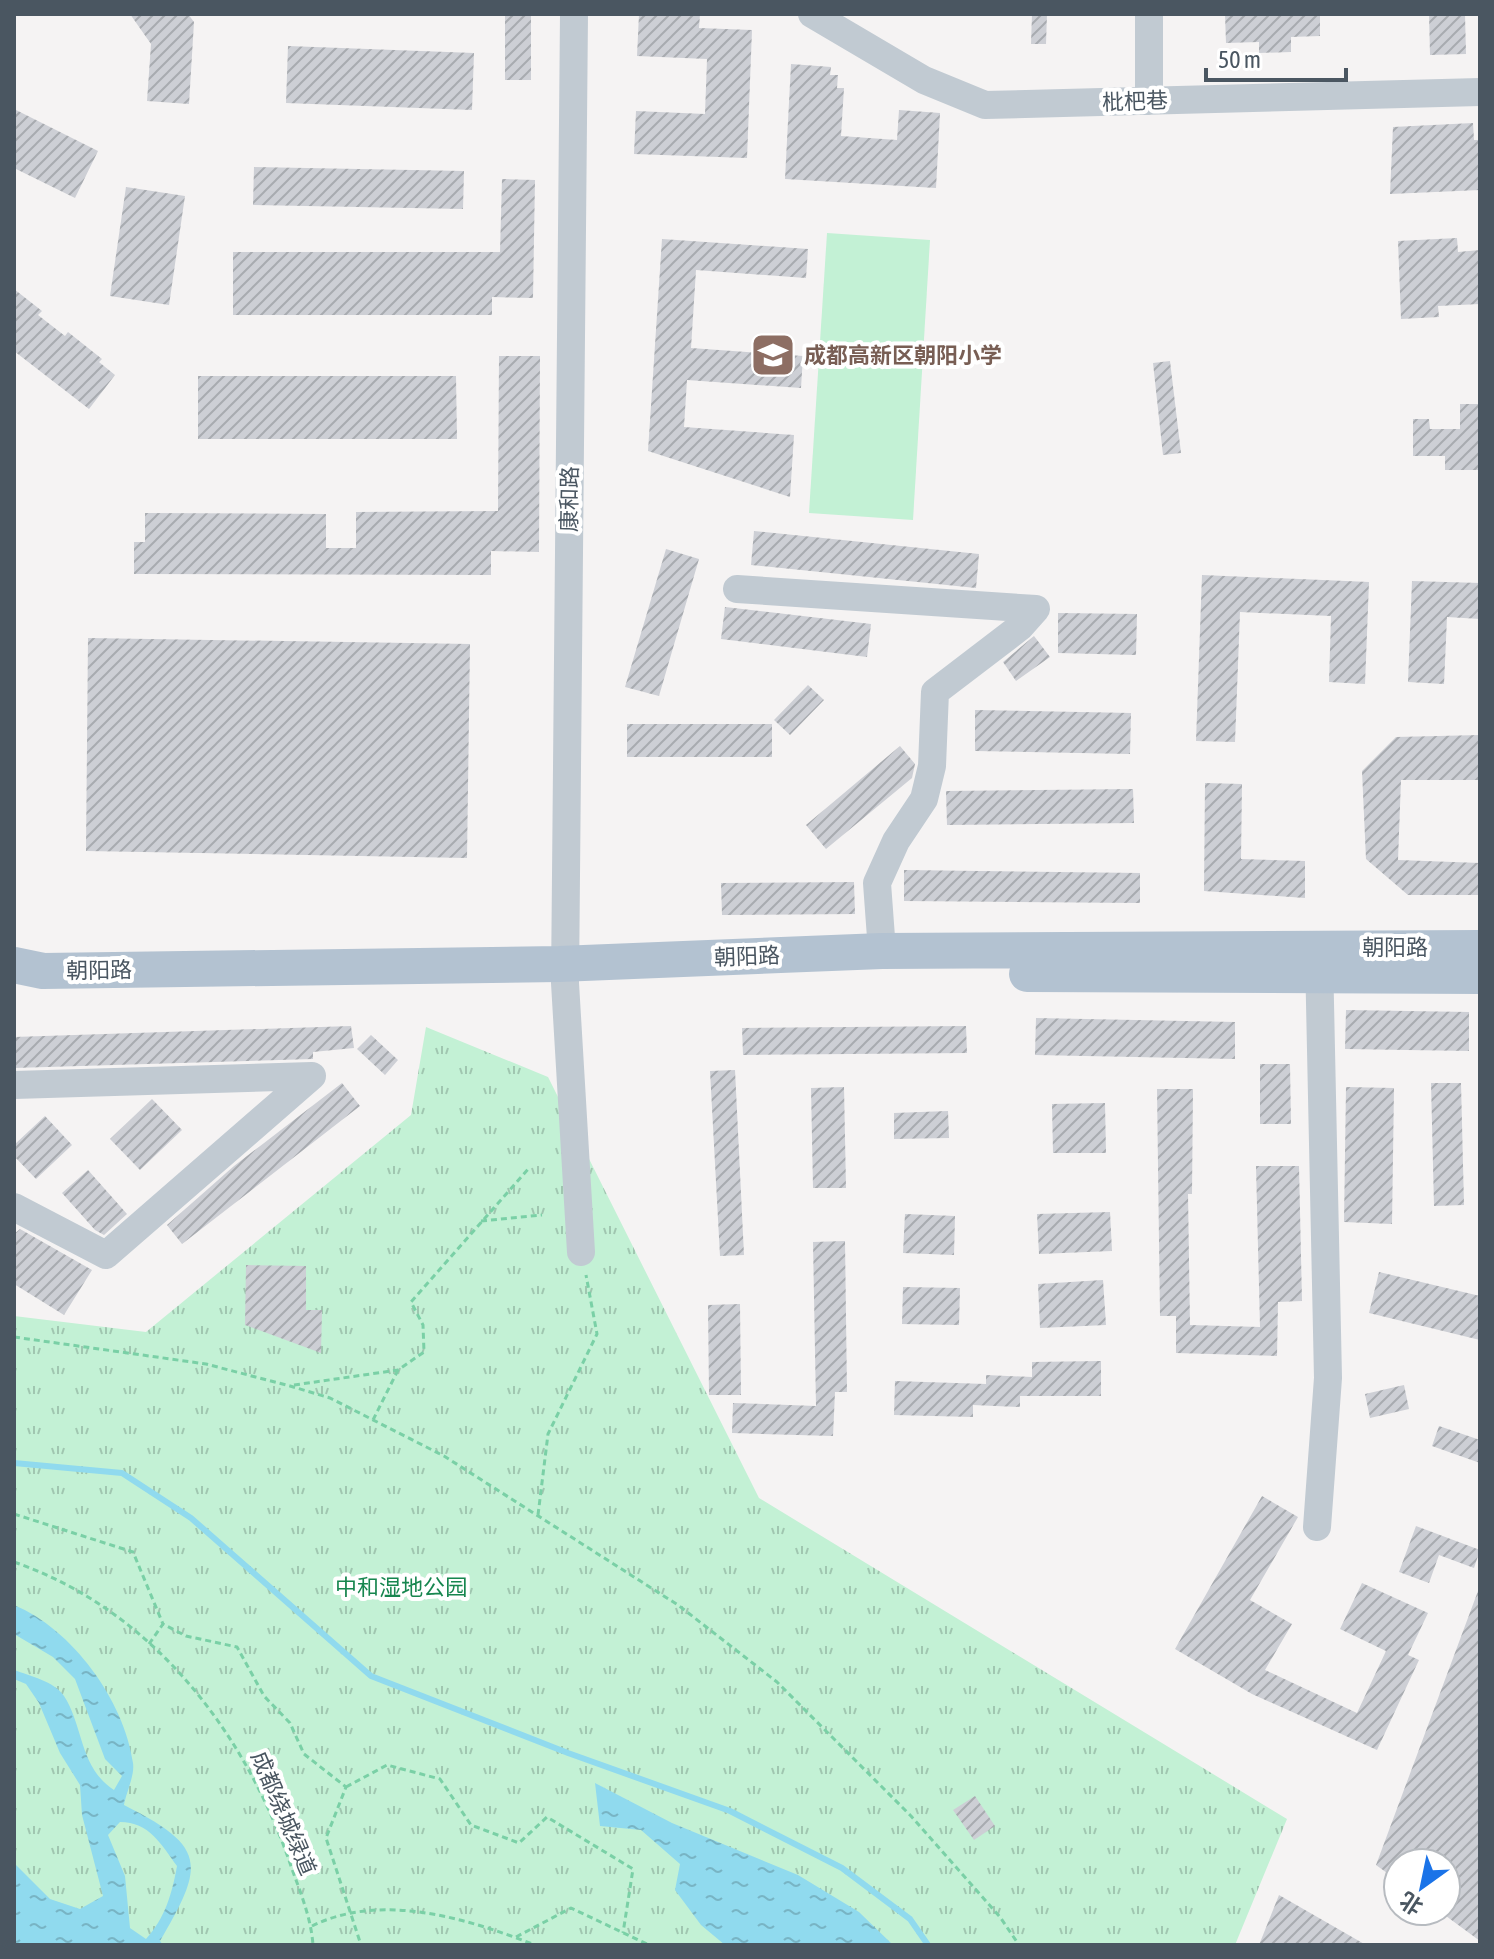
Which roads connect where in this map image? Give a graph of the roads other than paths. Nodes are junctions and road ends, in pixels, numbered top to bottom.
1 (574, 14) edge
2 (812, 14) edge
3 (1149, 14) edge
4 (1480, 92) edge
5 (1149, 101) junction
6 (737, 589) dead end
7 (1480, 948) edge
8 (882, 951) junction
9 (1319, 962) junction
10 (14, 965) edge
11 (565, 973) junction
12 (1480, 976) edge
13 (14, 990) edge
14 (14, 1085) edge
15 (14, 1207) edge
16 (581, 1252) road end
17 (1317, 1527) dead end

1 - 11 street, 康和路
2 - 5 street, 枇杷巷
3 - 5 street
4 - 5 street, 枇杷巷
6 - 8 street
7 - 9 main road, 朝阳路
8 - 9 main road, 朝阳路
8 - 11 main road, 朝阳路
9 - 11 main road, 朝阳路
9 - 12 main road, 朝阳路
9 - 17 street
10 - 11 main road, 朝阳路
11 - 13 main road, 朝阳路
11 - 16 street, 康和路
14 - 15 street

